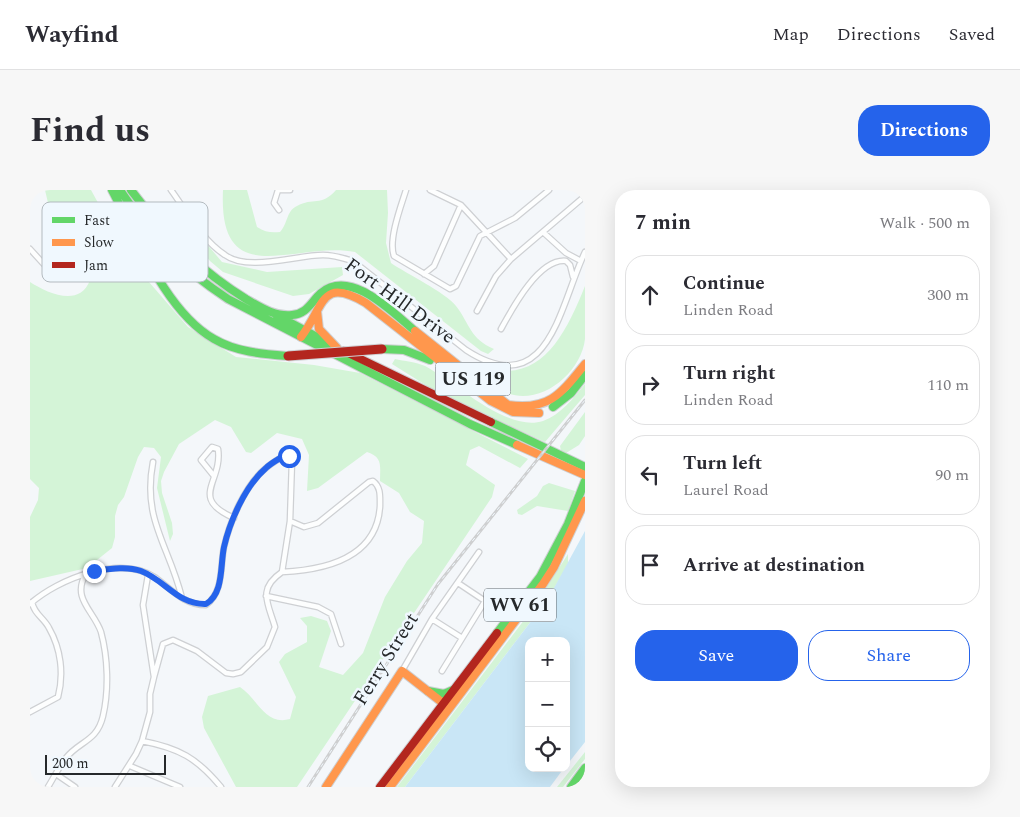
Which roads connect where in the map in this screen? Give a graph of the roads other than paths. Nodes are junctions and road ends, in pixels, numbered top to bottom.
1 (112, 190) edge
2 (120, 190) edge
3 (133, 190) edge
4 (171, 190) edge
5 (278, 190) edge
6 (290, 190) edge
7 (406, 190) edge
8 (430, 190) edge
9 (548, 190) edge
10 (585, 196) edge
11 (119, 202) edge
12 (128, 202) edge
13 (141, 202) edge
14 (180, 202) edge
15 (461, 206) junction
16 (279, 210) dead end
17 (486, 231) junction
18 (544, 233) junction
19 (208, 240) edge
20 (30, 249) edge
21 (585, 252) edge
22 (566, 253) junction
23 (512, 259) junction
24 (566, 260) junction
25 (581, 261) junction
26 (42, 262) edge
27 (424, 274) junction
28 (208, 275) edge
29 (573, 281) junction
30 (163, 282) edge
31 (201, 282) edge
32 (327, 289) junction
33 (317, 309) junction
34 (476, 311) dead end
35 (272, 313) junction
36 (501, 329) dead end
37 (303, 333) junction
38 (337, 348) junction
39 (585, 364) edge
40 (444, 366) junction
41 (585, 374) edge
42 (585, 461) edge
43 (153, 462) dead end
44 (571, 465) junction
45 (585, 468) edge
46 (585, 475) edge
47 (214, 476) junction
48 (585, 481) edge
49 (582, 498) edge
50 (234, 518) junction
51 (290, 521) junction
52 (479, 552) dead end
53 (282, 572) junction
54 (86, 574) junction
55 (148, 575) junction
56 (70, 580) junction
57 (458, 583) junction
58 (80, 592) junction
59 (266, 596) junction
60 (182, 598) junction
61 (31, 603) edge
62 (30, 610) edge
63 (37, 614) junction
64 (432, 620) junction
65 (462, 638) junction
66 (341, 644) dead end
67 (402, 671) junction
68 (442, 671) dead end
69 (154, 677) junction
70 (469, 683) junction
71 (457, 687) junction
72 (427, 691) junction
73 (446, 706) junction
74 (30, 712) edge
75 (432, 726) junction
76 (142, 741) junction
77 (130, 766) junction
78 (585, 768) edge
79 (56, 774) junction
80 (48, 787) edge
81 (75, 787) edge
82 (115, 787) edge
83 (180, 787) edge
84 (221, 787) edge
85 (326, 787) edge
86 (380, 787) edge
87 (390, 787) edge
88 (570, 787) edge

1 - 11 main road, US 119, bridge
2 - 12 main road
3 - 13 main road
4 - 14 street, Fort Hill Drive
5 - 6 street
5 - 16 street
7 - 27 street
8 - 15 street
9 - 17 street
10 - 18 street
15 - 17 street
15 - 27 street
17 - 23 street
17 - 27 street
18 - 22 street
18 - 23 street
19 - 29 street, Fort Hill Drive
20 - 26 street
21 - 25 street, Fort Hill Drive
22 - 24 street
22 - 25 street
23 - 34 street
24 - 29 street
24 - 36 street
25 - 29 street, Fort Hill Drive
28 - 35 main road
30 - 40 main road, US 119, bridge
31 - 37 main road
32 - 35 main road
32 - 37 main road
32 - 39 main road, US 119
33 - 37 main road
33 - 38 main road
33 - 40 main road
35 - 37 main road
37 - 38 main road
37 - 44 main road
38 - 44 main road
40 - 41 main road, US 119
42 - 44 main road
43 - 60 street
44 - 45 main road
44 - 46 main road
44 - 49 main road
47 - 47 street
47 - 50 street
48 - 49 main road, WV 61
49 - 70 main road, WV 61
49 - 71 main road, WV 61
50 - 51 street
50 - 60 street
51 - 53 street
51 - 53 street
52 - 57 street, Ferry Street
53 - 59 street
54 - 55 street
54 - 56 street
54 - 58 street
55 - 60 street
55 - 69 street
56 - 58 street
56 - 61 street
57 - 64 street, Ferry Street
57 - 65 street
58 - 79 street
59 - 66 street
59 - 69 street
61 - 63 street
62 - 63 street
63 - 74 street
64 - 65 street
64 - 67 street, Ferry Street
65 - 68 street
67 - 72 main road
67 - 85 main road, Ferry Street
69 - 76 street
70 - 73 main road, WV 61
70 - 75 main road, WV 61
71 - 72 main road
71 - 73 main road, WV 61
72 - 73 main road
72 - 75 main road
73 - 75 main road, WV 61
75 - 86 main road, WV 61
75 - 87 main road, WV 61
76 - 77 street
76 - 84 street
77 - 82 street
77 - 83 street
78 - 88 main road
79 - 80 street
79 - 81 street

